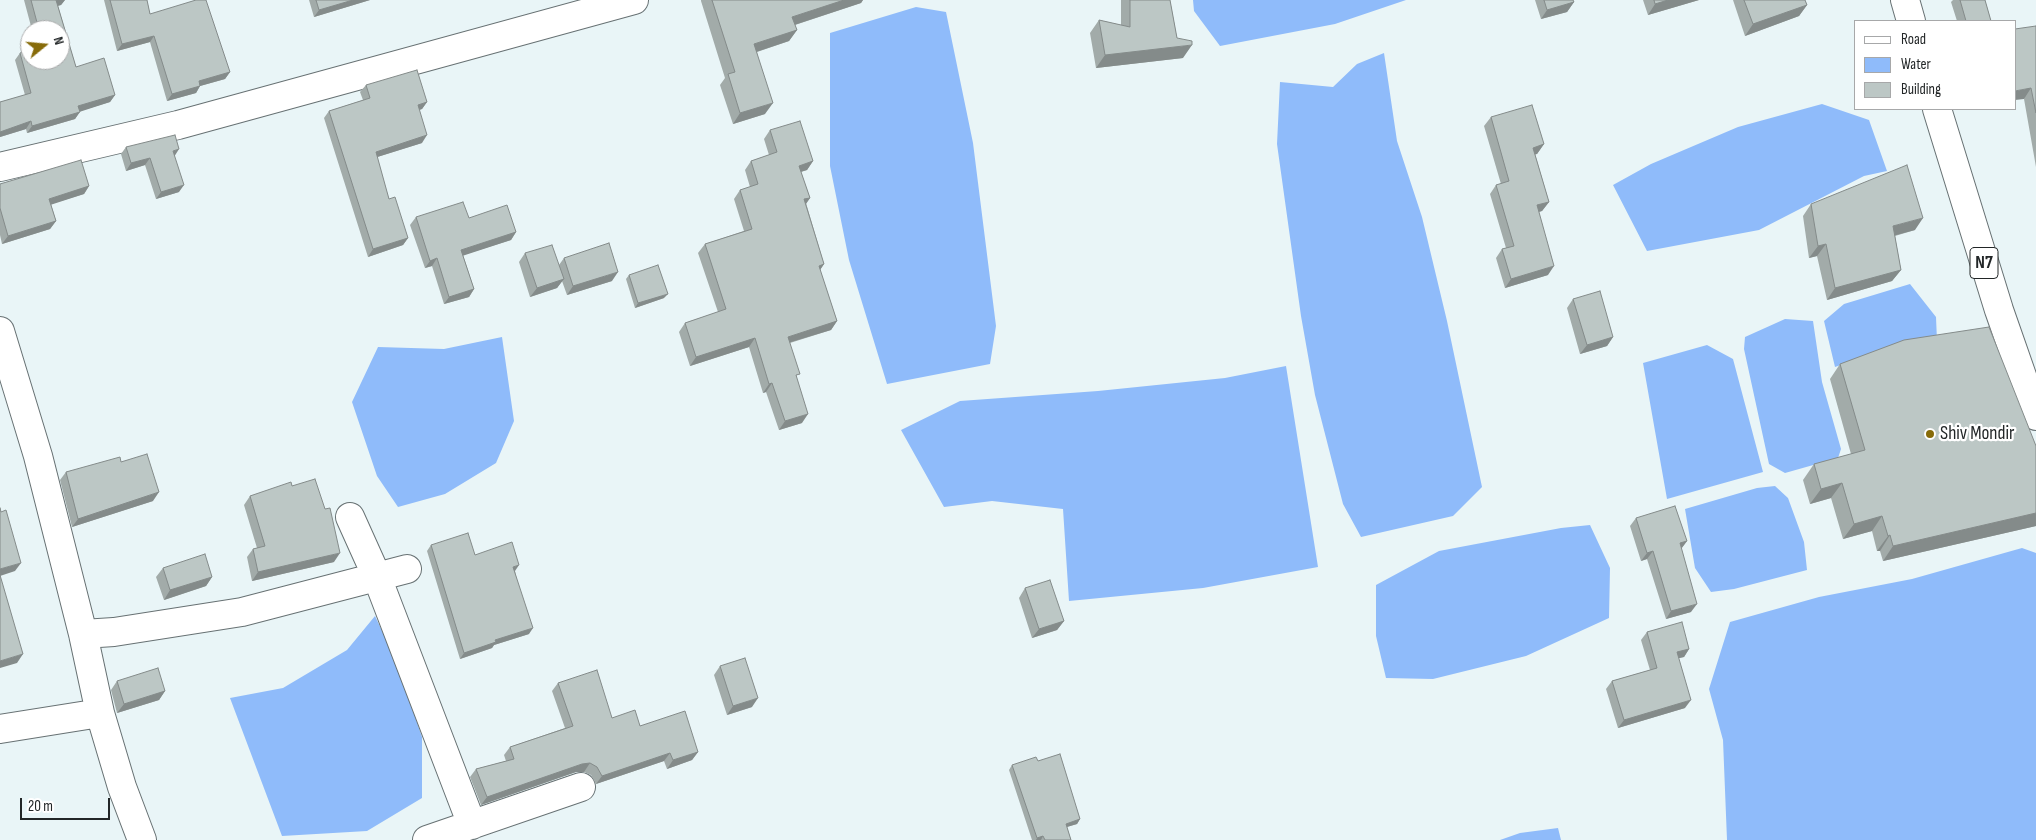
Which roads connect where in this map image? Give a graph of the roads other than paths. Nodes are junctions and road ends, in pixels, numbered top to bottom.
1 (634, 0) edge
2 (1905, 0) edge
3 (1912, 20) edge
4 (1937, 110) edge
5 (0, 167) edge
6 (0, 331) edge
7 (2036, 416) edge
8 (350, 517) dead end
9 (407, 569) dead end
10 (377, 577) junction
11 (83, 634) junction
12 (100, 713) junction
13 (0, 729) edge
14 (581, 787) dead end
15 (472, 825) junction
16 (142, 840) edge
17 (427, 840) edge

1 - 5 main road
2 - 3 main road
4 - 7 main road, N7
6 - 11 main road
8 - 10 main road
9 - 10 main road
10 - 11 main road
10 - 15 main road
11 - 12 main road
12 - 13 main road
12 - 16 main road
14 - 15 main road
15 - 17 main road

